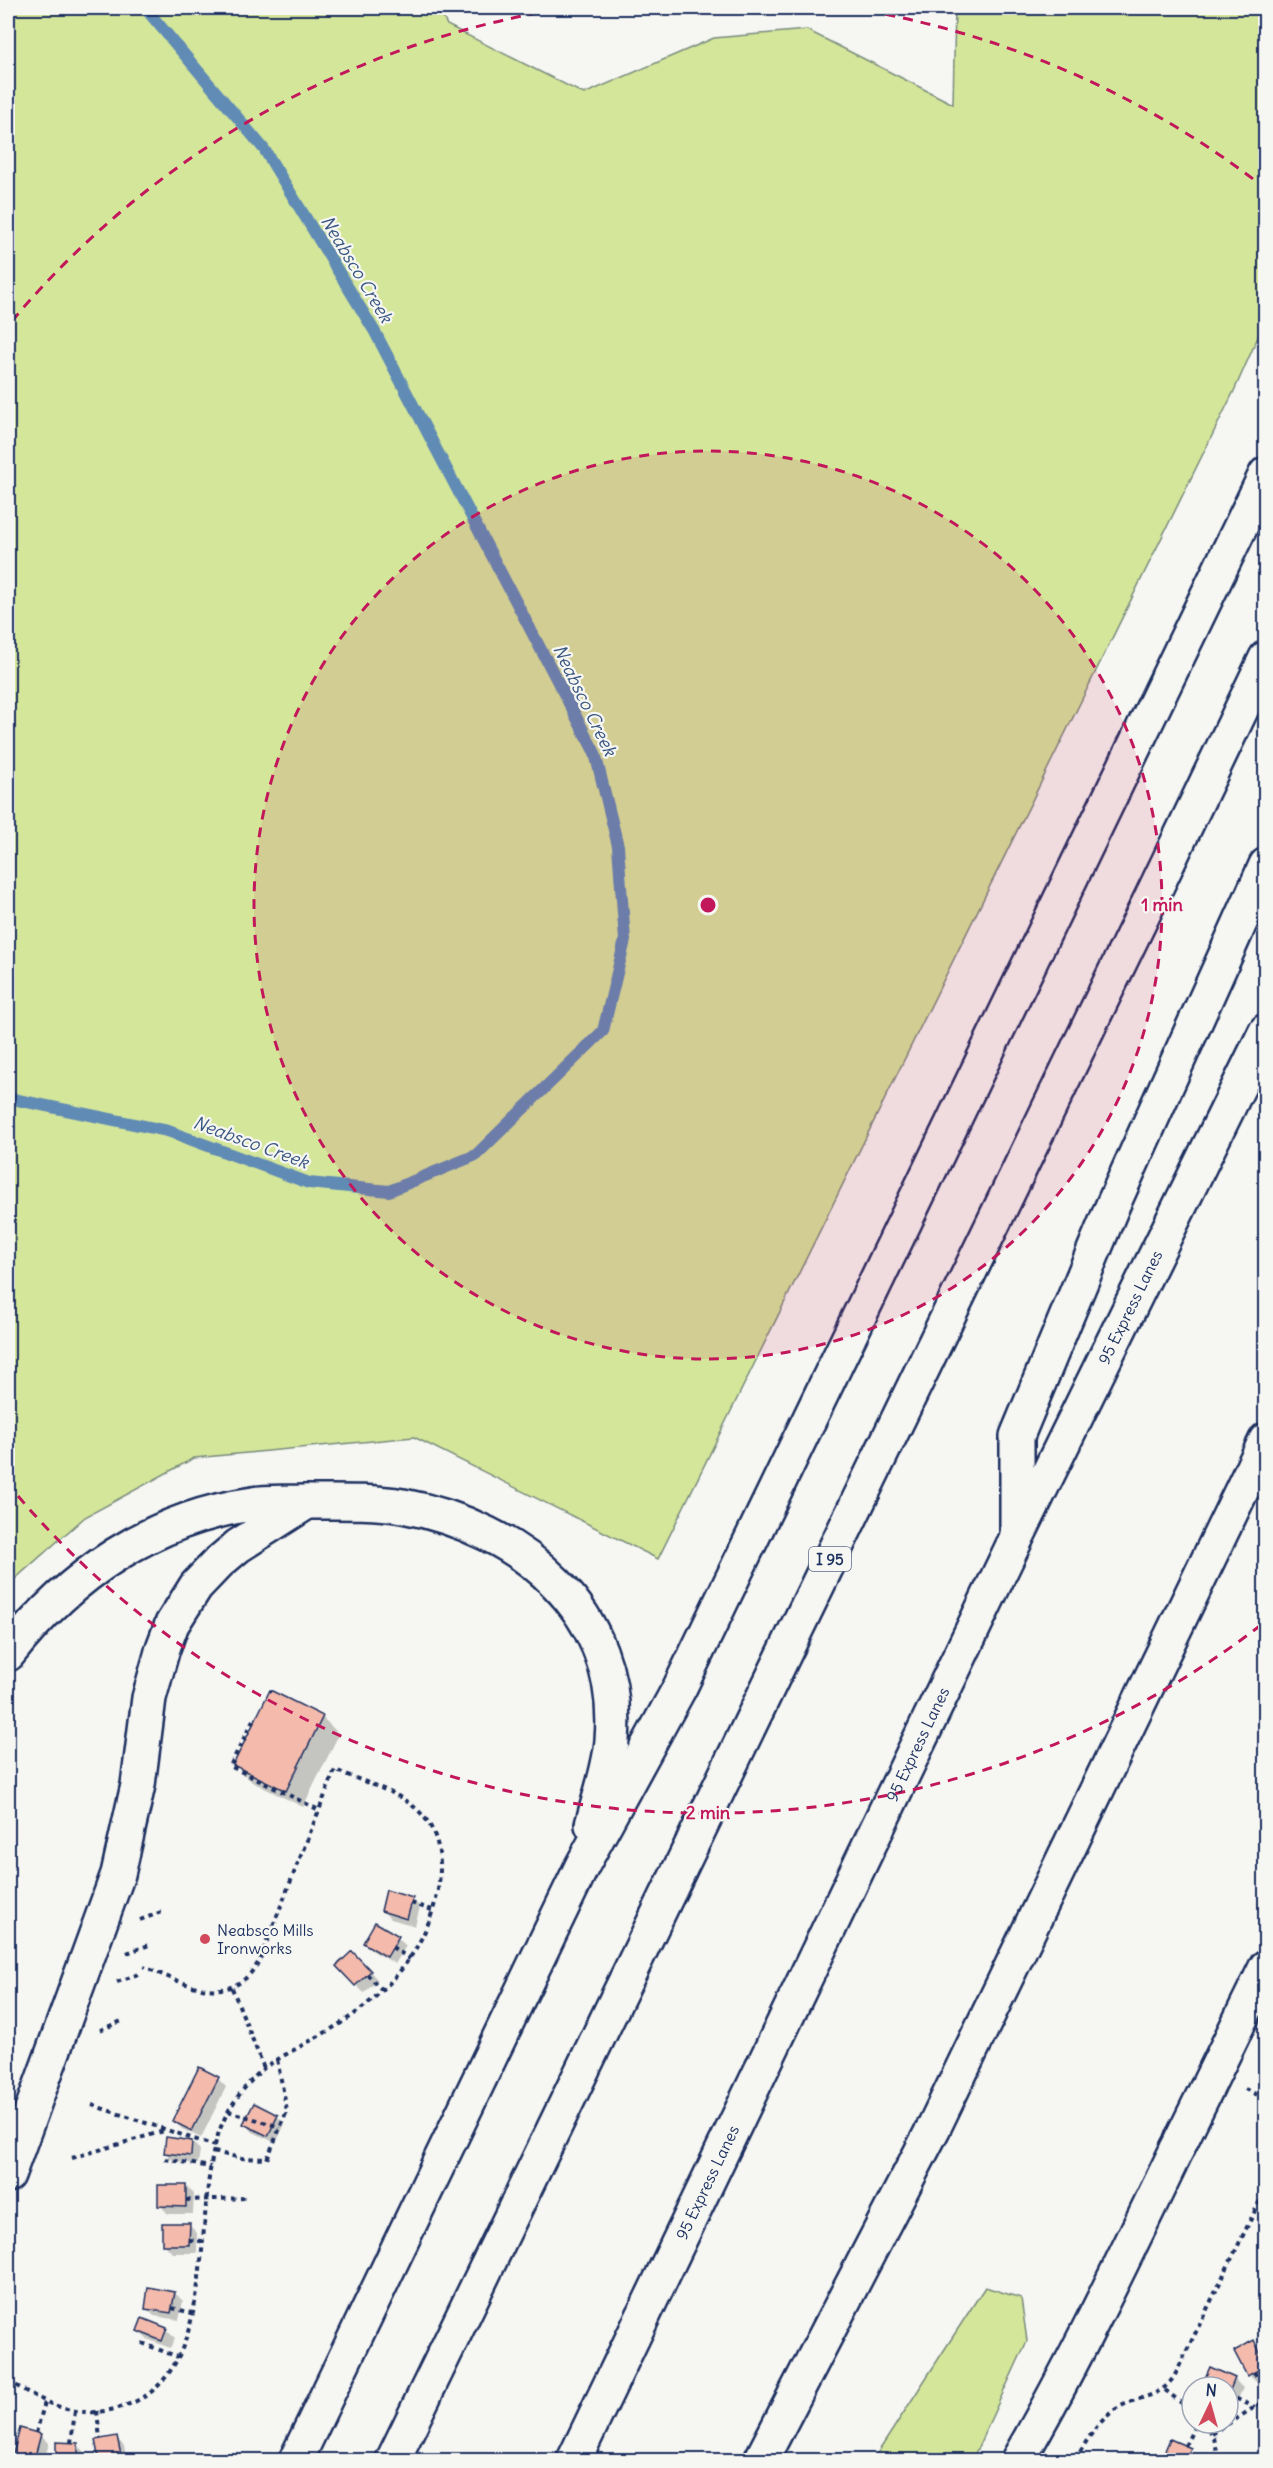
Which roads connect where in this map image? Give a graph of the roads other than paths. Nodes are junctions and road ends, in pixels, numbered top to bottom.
1 (1266, 474) edge
2 (1266, 657) edge
3 (1266, 865) edge
4 (1266, 1031) edge
5 (1266, 1440) edge
6 (307, 1502) junction
7 (1017, 1537) junction
8 (8, 1654) edge
9 (582, 1866) junction
10 (1266, 1968) edge
11 (8, 2175) edge
12 (296, 2460) edge
13 (393, 2460) edge
14 (574, 2460) edge
15 (761, 2460) edge
16 (1018, 2460) edge

1 - 9 main road
2 - 13 main road, I 95
3 - 7 main road
4 - 7 main road, 95 Express Lanes
5 - 15 main road
6 - 8 main road
6 - 9 main road
6 - 11 main road
7 - 14 main road, 95 Express Lanes
9 - 12 main road
10 - 16 main road

